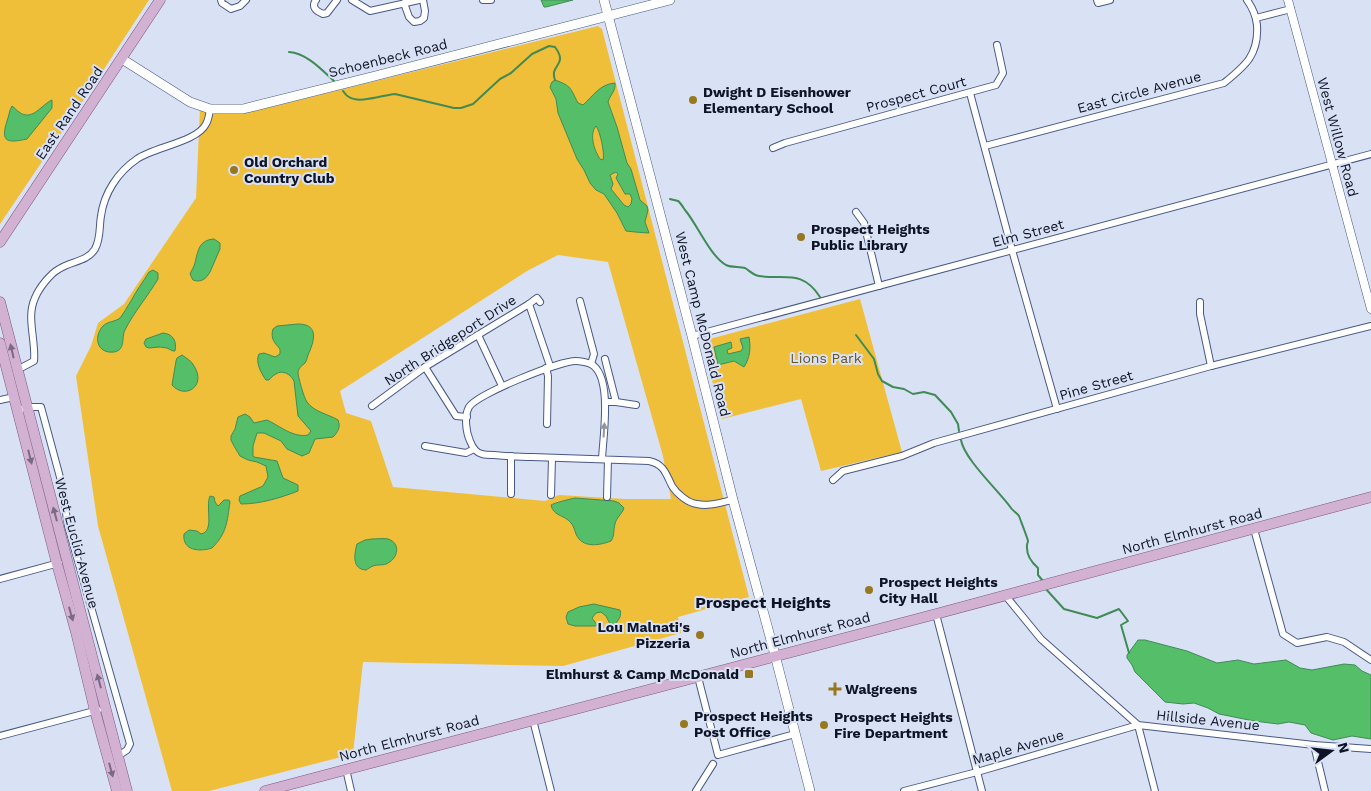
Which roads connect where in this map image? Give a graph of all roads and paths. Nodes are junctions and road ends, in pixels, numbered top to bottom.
1 (160, 0) edge
2 (221, 0) edge
3 (246, 0) edge
4 (316, 0) edge
5 (338, 0) edge
6 (352, 0) edge
7 (419, 0) edge
8 (423, 0) edge
9 (483, 0) edge
10 (490, 0) edge
11 (604, 0) edge
12 (670, 0) edge
13 (1110, 0) edge
14 (1247, 0) edge
15 (1288, 0) edge
16 (1098, 2) edge
17 (404, 3) junction
18 (1291, 9) junction
19 (608, 16) junction
20 (1256, 18) junction
21 (997, 45) dead end
22 (122, 59) junction
23 (970, 93) junction
24 (210, 109) junction
25 (985, 146) junction
26 (773, 148) dead end
27 (1371, 154) edge
28 (1333, 164) junction
29 (856, 212) dead end
30 (4, 230) edge
31 (0, 242) edge
32 (1012, 250) junction
33 (879, 286) junction
34 (580, 301) dead end
35 (0, 302) edge
36 (540, 302) dead end
37 (1200, 302) dead end
38 (529, 304) junction
39 (1371, 309) edge
40 (1371, 326) edge
41 (478, 335) junction
42 (692, 336) junction
43 (0, 343) edge
44 (605, 359) dead end
45 (591, 364) junction
46 (1211, 366) junction
47 (425, 367) junction
48 (548, 367) junction
49 (17, 370) junction
50 (502, 386) junction
51 (14, 397) junction
52 (0, 400) edge
53 (606, 402) junction
54 (616, 402) junction
55 (636, 405) dead end
56 (372, 406) dead end
57 (22, 409) junction
58 (1057, 410) junction
59 (466, 417) junction
60 (547, 424) dead end
61 (425, 446) dead end
62 (474, 449) junction
63 (511, 456) junction
64 (552, 458) junction
65 (605, 459) junction
66 (833, 480) dead end
67 (511, 494) dead end
68 (551, 495) dead end
69 (607, 497) dead end
70 (1371, 497) edge
71 (733, 500) junction
72 (1254, 529) junction
73 (67, 561) junction
74 (57, 564) junction
75 (0, 579) edge
76 (1005, 595) junction
77 (936, 614) junction
78 (775, 656) junction
79 (1371, 660) edge
80 (698, 677) junction
81 (106, 708) junction
82 (95, 711) junction
83 (533, 720) junction
84 (1138, 725) junction
85 (795, 734) junction
86 (0, 736) edge
87 (1314, 745) junction
88 (1371, 749) edge
89 (118, 756) junction
90 (713, 764) dead end
91 (346, 769) junction
92 (977, 772) junction
93 (117, 791) edge
94 (127, 791) edge
95 (265, 791) edge
96 (351, 791) edge
97 (552, 791) edge
98 (696, 791) edge
99 (810, 791) edge
100 (904, 791) edge
101 (982, 791) edge
102 (1155, 791) edge
103 (1325, 791) edge

1 - 22 main road, East Rand Road
2 - 3 street
4 - 5 street
6 - 17 street
7 - 17 street
8 - 17 street
9 - 10 street
11 - 19 main road, West Camp McDonald Road
12 - 19 main road, Schoenbeck Road
13 - 16 street
14 - 20 street
15 - 18 street, West Willow Road
18 - 20 street
18 - 28 street, West Willow Road
19 - 24 main road, Schoenbeck Road
19 - 42 main road, West Camp McDonald Road
20 - 25 street, East Circle Avenue
21 - 23 street, Prospect Court
22 - 24 main road, Schoenbeck Road
22 - 30 main road, East Rand Road
23 - 25 street
23 - 26 street, Prospect Court
24 - 49 street
25 - 32 street
27 - 28 street, Elm Street
28 - 32 street, Elm Street
28 - 39 street, West Willow Road
29 - 33 street
30 - 31 main road, East Rand Road
32 - 33 street, Elm Street
32 - 58 street
33 - 42 street, Elm Street
34 - 45 street
49 -> 35 main road, West Euclid Avenue
36 - 38 street, North Bridgeport Drive
37 - 46 street
38 - 41 street, North Bridgeport Drive
38 - 48 street
40 - 46 street, Pine Street
41 - 47 street, North Bridgeport Drive
41 - 50 street
42 - 71 main road, West Camp McDonald Road
43 - 51 main road, West Euclid Avenue
44 - 54 street
45 - 48 street
45 - 53 street
46 - 58 street, Pine Street
47 - 56 street, North Bridgeport Drive
47 - 59 street
48 - 50 street
48 - 60 street
49 - 57 main road, West Euclid Avenue
50 - 59 street
51 - 52 street
51 - 57 main road, West Euclid Avenue
53 - 54 street
65 -> 53 street
54 - 55 street
73 -> 57 main road, West Euclid Avenue
57 -> 74 main road, West Euclid Avenue
57 - 89 street
58 - 66 street, Pine Street
59 - 62 street
61 - 62 street
62 - 63 street
63 - 64 street
63 - 67 street
64 - 65 street
64 - 68 street
65 - 69 street
65 - 71 street
70 - 72 main road, North Elmhurst Road
71 - 78 main road, West Camp McDonald Road
72 - 76 main road, North Elmhurst Road
72 - 79 street
73 - 74 street
81 -> 73 main road, West Euclid Avenue
74 - 75 street
74 -> 82 main road, West Euclid Avenue
76 - 77 main road, North Elmhurst Road
76 - 84 street, Hillside Avenue
77 - 78 main road, North Elmhurst Road
77 - 92 street
78 - 80 main road, North Elmhurst Road
78 - 85 main road, West Camp McDonald Road
80 - 83 main road, North Elmhurst Road
80 - 85 street
81 - 82 street
81 - 89 main road, West Euclid Avenue
82 - 86 street
82 -> 93 main road, West Euclid Avenue
83 - 91 main road, North Elmhurst Road
83 - 97 street
84 - 87 street, Hillside Avenue
84 - 92 street, Maple Avenue
84 - 102 street
85 - 99 main road, West Camp McDonald Road
87 - 88 street, Hillside Avenue
87 - 103 street
89 - 94 main road, West Euclid Avenue
90 - 98 street
91 - 95 main road, North Elmhurst Road
91 - 96 street
92 - 100 street, Maple Avenue
92 - 101 street

